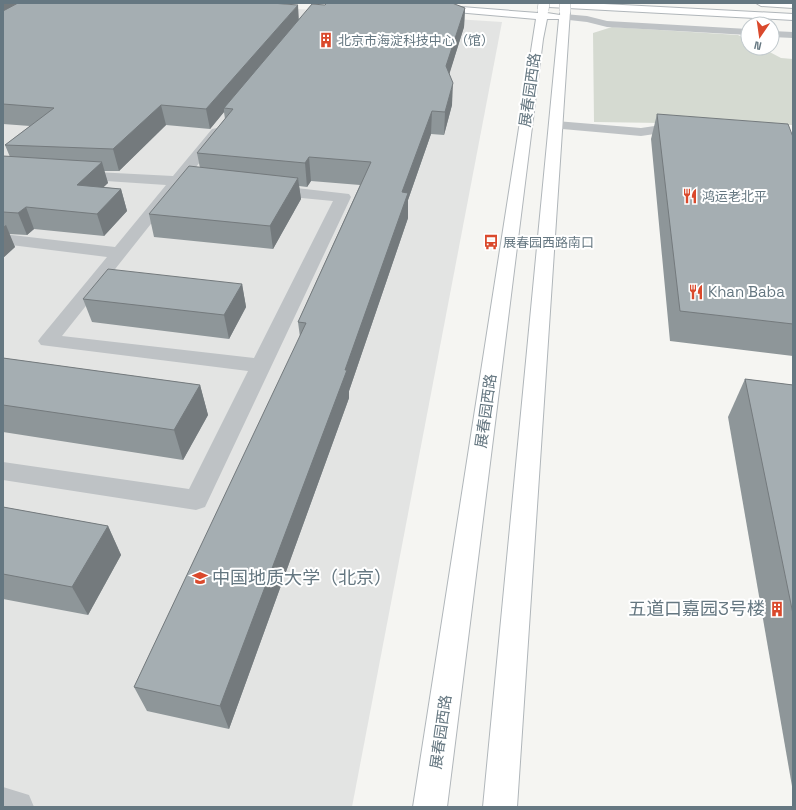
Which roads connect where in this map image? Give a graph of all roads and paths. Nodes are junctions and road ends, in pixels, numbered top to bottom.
1 (761, 3) edge
2 (793, 4) edge
3 (424, 8) edge
4 (540, 8) edge
5 (565, 10) edge
6 (793, 18) edge
7 (740, 32) edge
8 (780, 34) edge
9 (793, 35) edge
10 (225, 121) edge
11 (556, 126) junction
12 (698, 126) edge
13 (58, 174) edge
14 (177, 180) junction
15 (224, 185) edge
16 (256, 188) edge
17 (3, 239) edge
18 (119, 253) junction
19 (262, 366) junction
20 (3, 470) edge
21 (3, 804) edge
22 (17, 807) edge
23 (430, 807) edge
24 (500, 807) edge

1 - 2 main road
3 - 4 main road
4 - 5 main road
4 - 6 main road
4 - 23 main road, 展春园西路
5 - 7 street
5 - 11 main road, 展春园西路
8 - 9 street
10 - 14 street
11 - 12 street
11 - 24 main road, 展春园西路
13 - 14 street
14 - 15 street
14 - 18 street
16 - 19 street
17 - 18 street
18 - 19 street
19 - 20 street
21 - 22 street

